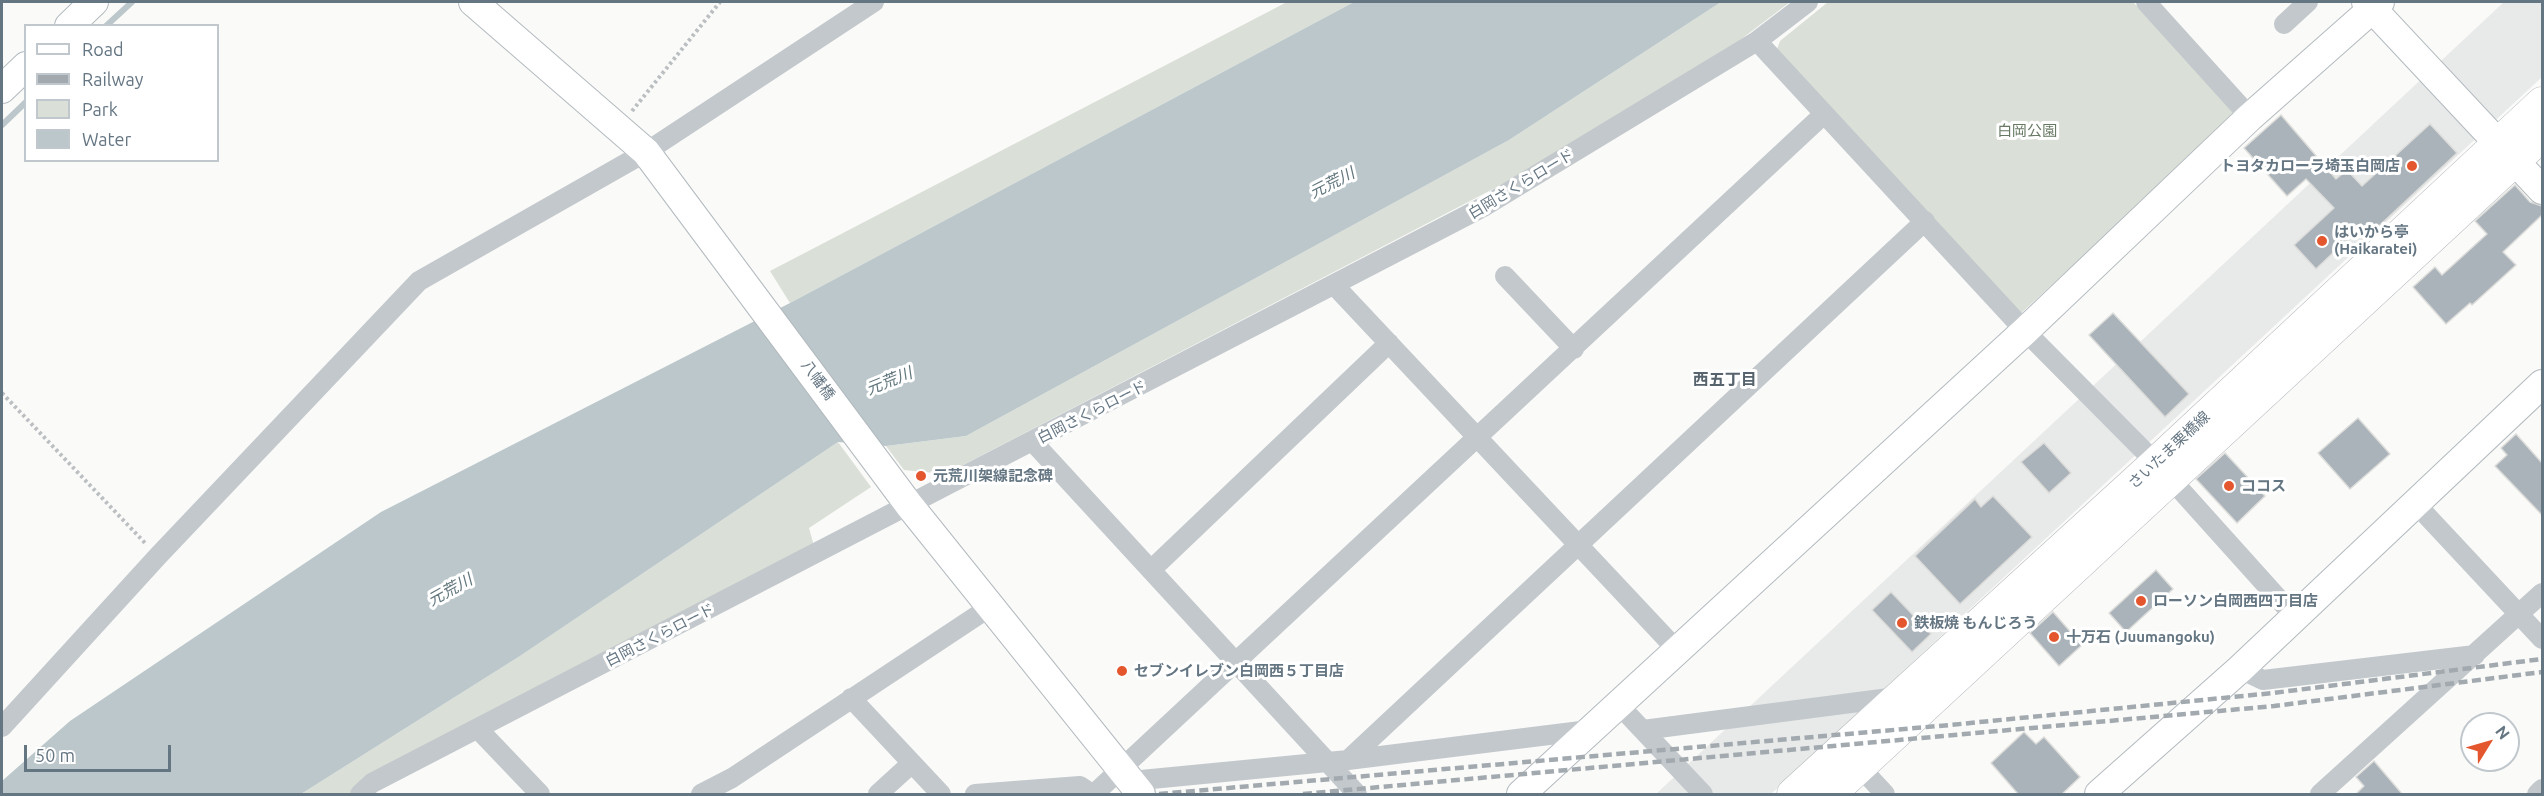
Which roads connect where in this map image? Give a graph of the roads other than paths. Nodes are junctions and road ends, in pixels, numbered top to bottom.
1 (94, 2) edge
2 (473, 2) edge
3 (874, 2) edge
4 (1808, 2) edge
5 (2146, 2) edge
6 (2308, 2) edge
7 (2373, 4) edge
8 (71, 24) edge
9 (2284, 24) dead end
10 (1757, 41) junction
11 (24, 68) edge
12 (2, 89) edge
13 (2542, 103) edge
14 (1824, 114) junction
15 (2250, 117) junction
16 (2542, 135) edge
17 (2507, 151) junction
18 (646, 152) junction
19 (2542, 190) edge
20 (1925, 221) junction
21 (1505, 276) dead end
22 (1335, 286) junction
23 (2025, 331) junction
24 (1389, 343) junction
25 (1574, 349) junction
26 (2542, 384) edge
27 (1479, 438) junction
28 (1033, 442) junction
29 (2163, 472) junction
30 (2414, 502) junction
31 (909, 505) junction
32 (1579, 547) junction
33 (1151, 570) junction
34 (2542, 593) edge
35 (990, 607) junction
36 (2521, 614) junction
37 (2294, 616) junction
38 (2542, 639) edge
39 (1677, 650) junction
40 (2475, 655) junction
41 (1236, 664) junction
42 (2240, 669) junction
43 (1897, 697) junction
44 (851, 698) junction
45 (1618, 704) junction
46 (2, 727) edge
47 (478, 729) junction
48 (1589, 730) junction
49 (1643, 730) junction
50 (1348, 760) junction
51 (1326, 762) junction
52 (912, 763) junction
53 (1859, 766) junction
54 (1132, 783) edge
55 (2542, 789) edge
56 (2112, 790) edge
57 (360, 795) edge
58 (540, 795) edge
59 (701, 795) edge
60 (878, 795) edge
61 (941, 795) edge
62 (975, 795) edge
63 (1093, 795) edge
64 (1357, 795) edge
65 (1521, 795) edge
66 (1703, 795) edge
67 (1793, 795) edge
68 (1830, 795) edge
69 (1885, 795) edge
70 (2320, 795) edge
71 (2537, 795) edge

1 - 8 street
2 - 18 street, 八幡橋
3 - 18 street
4 - 10 street, 白岡さくらロード
5 - 15 street
6 - 9 street
7 - 15 street
7 - 17 street
10 - 14 street
10 - 22 street, 白岡さくらロード
11 - 12 street
13 - 17 main road, さいたま栗橋線
14 - 20 street
14 - 25 street
15 - 23 street
16 - 17 main road, さいたま栗橋線
17 - 19 street
17 - 29 main road, さいたま栗橋線
18 - 31 street, 八幡橋
18 - 46 street
20 - 23 street
20 - 32 street
21 - 25 street
22 - 24 street
22 - 28 street, 白岡さくらロード
23 - 29 street
23 - 39 street
24 - 27 street
24 - 33 street
25 - 27 street
26 - 30 street
27 - 32 street
27 - 41 street
28 - 31 street, 白岡さくらロード
28 - 33 street
29 - 37 street
29 - 43 main road, さいたま栗橋線
29 - 53 main road, さいたま栗橋線
30 - 36 street
30 - 37 street
31 - 35 street, 八幡橋
31 - 47 street, 白岡さくらロード
32 - 39 street
32 - 50 street
33 - 41 street
34 - 36 street
35 - 44 street
35 - 54 street, 八幡橋
36 - 38 street
36 - 40 street
37 - 42 street
39 - 45 street
40 - 42 street
40 - 70 street
41 - 51 street
41 - 54 street
42 - 56 street
43 - 49 street
43 - 67 main road, さいたま栗橋線
44 - 52 street
44 - 59 street
45 - 48 street
45 - 49 street
47 - 57 street, 白岡さくらロード
47 - 58 street
48 - 50 street
48 - 65 street
49 - 66 street
50 - 51 street
51 - 54 street
51 - 64 street
52 - 60 street
52 - 61 street
53 - 68 main road, さいたま栗橋線
53 - 69 street
54 - 63 street
55 - 71 street
62 - 63 street

